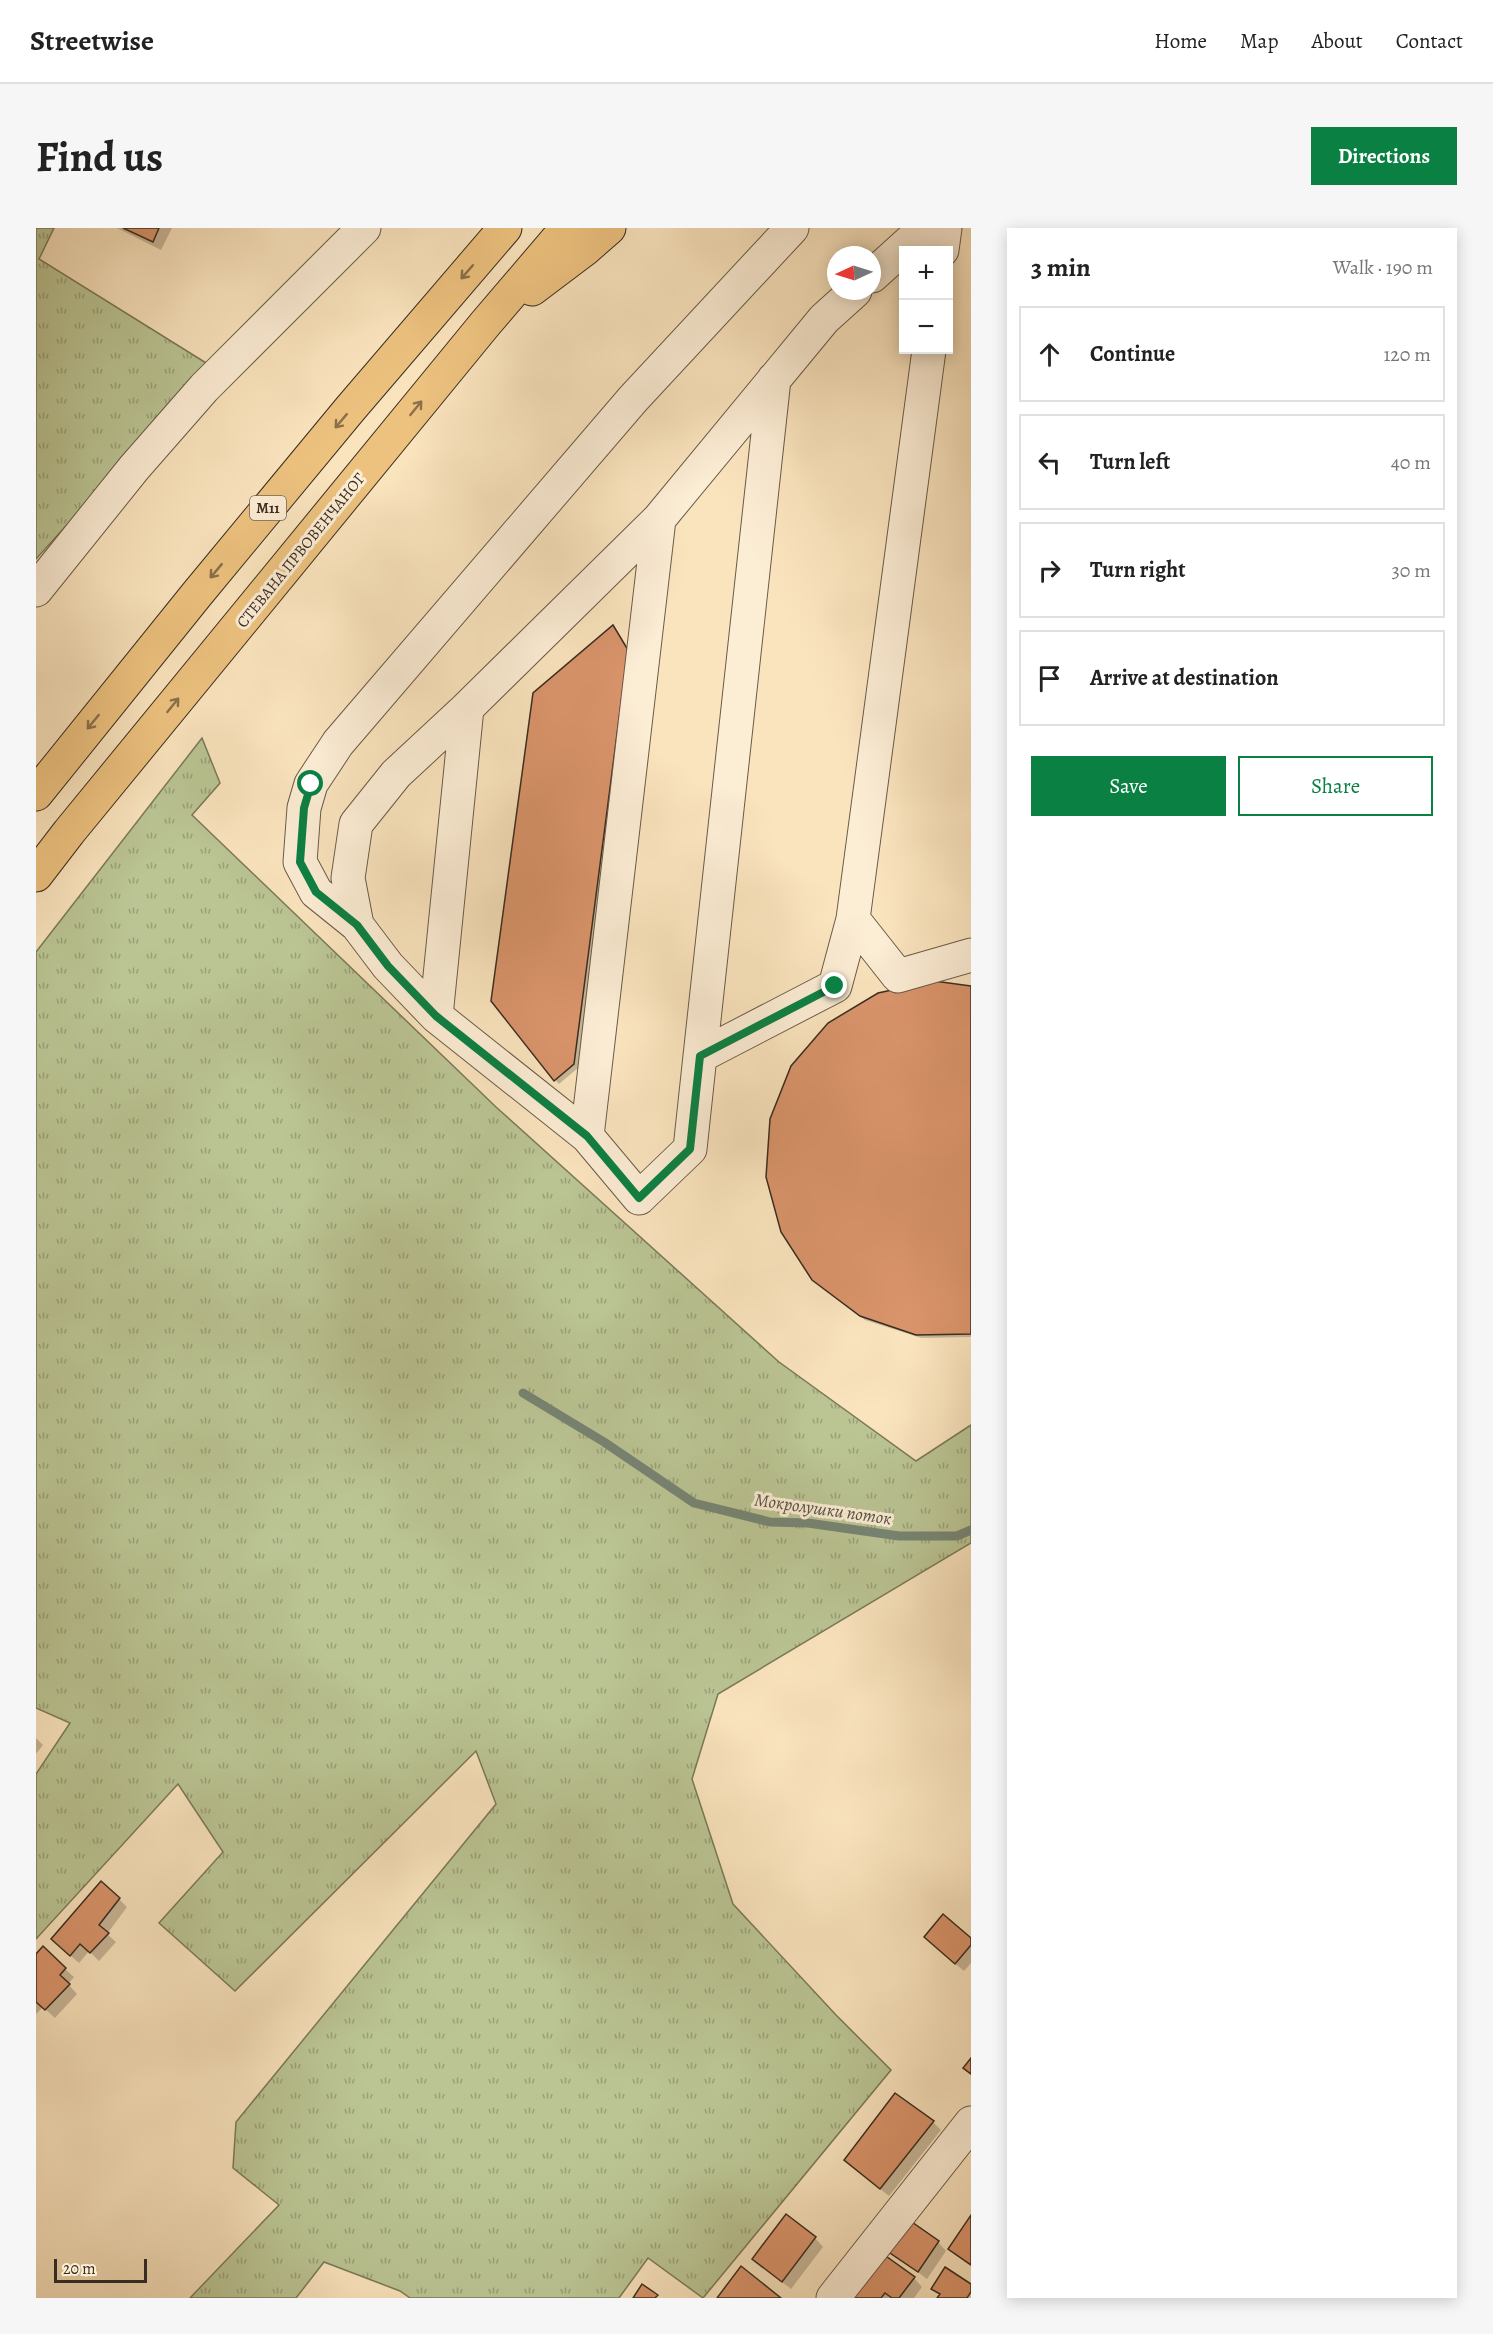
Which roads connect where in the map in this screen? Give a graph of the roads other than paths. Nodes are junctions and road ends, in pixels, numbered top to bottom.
1 (364, 228) edge
2 (505, 228) edge
3 (567, 228) edge
4 (609, 228) edge
5 (792, 228) edge
6 (926, 228) edge
7 (945, 228) edge
8 (943, 246) edge
9 (881, 268) edge
10 (845, 300) edge
11 (485, 324) junction
12 (928, 354) edge
13 (774, 379) junction
14 (659, 519) junction
15 (36, 590) edge
16 (467, 708) junction
17 (36, 794) edge
18 (36, 875) edge
19 (853, 919) junction
20 (357, 925) junction
21 (971, 955) edge
22 (436, 1016) junction
23 (700, 1056) junction
24 (587, 1136) junction
25 (971, 2123) edge
26 (833, 2298) edge

1 - 15 lane
2 -> 17 highway, M11
3 - 11 highway, СТЕВАНА ПРВОВЕНЧАНОГ
4 - 11 highway
5 - 20 lane
6 - 9 lane
7 - 8 lane
10 - 13 lane
18 -> 11 highway, СТЕВАНА ПРВОВЕНЧАНОГ
12 - 19 lane
13 - 14 lane
13 - 23 lane
14 - 16 lane
14 - 24 lane
16 - 20 lane
16 - 22 lane
19 - 21 lane
19 - 23 lane
20 - 22 lane
22 - 24 lane
23 - 24 lane
25 - 26 lane

